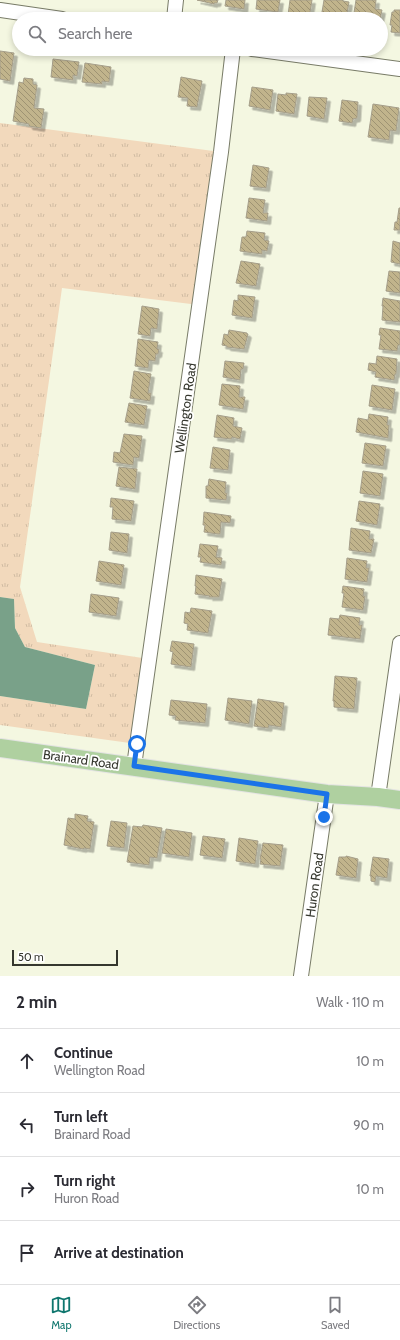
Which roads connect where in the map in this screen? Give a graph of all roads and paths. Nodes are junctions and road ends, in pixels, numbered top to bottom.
1 (176, 0) edge
2 (0, 10) edge
3 (14, 12) edge
4 (175, 12) edge
5 (232, 56) edge
6 (304, 56) edge
7 (400, 69) edge
8 (400, 643) edge
9 (0, 748) edge
10 (134, 766) junction
11 (327, 794) junction
12 (378, 797) junction
13 (400, 800) edge
14 (301, 976) edge

1 - 4 street
2 - 3 street
5 - 10 street, Wellington Road
6 - 7 street
8 - 12 street
9 - 10 main road, Brainard Road
10 - 11 main road, Brainard Road
11 - 12 main road, Brainard Road
11 - 14 street, Huron Road
12 - 13 main road, Brainard Road

